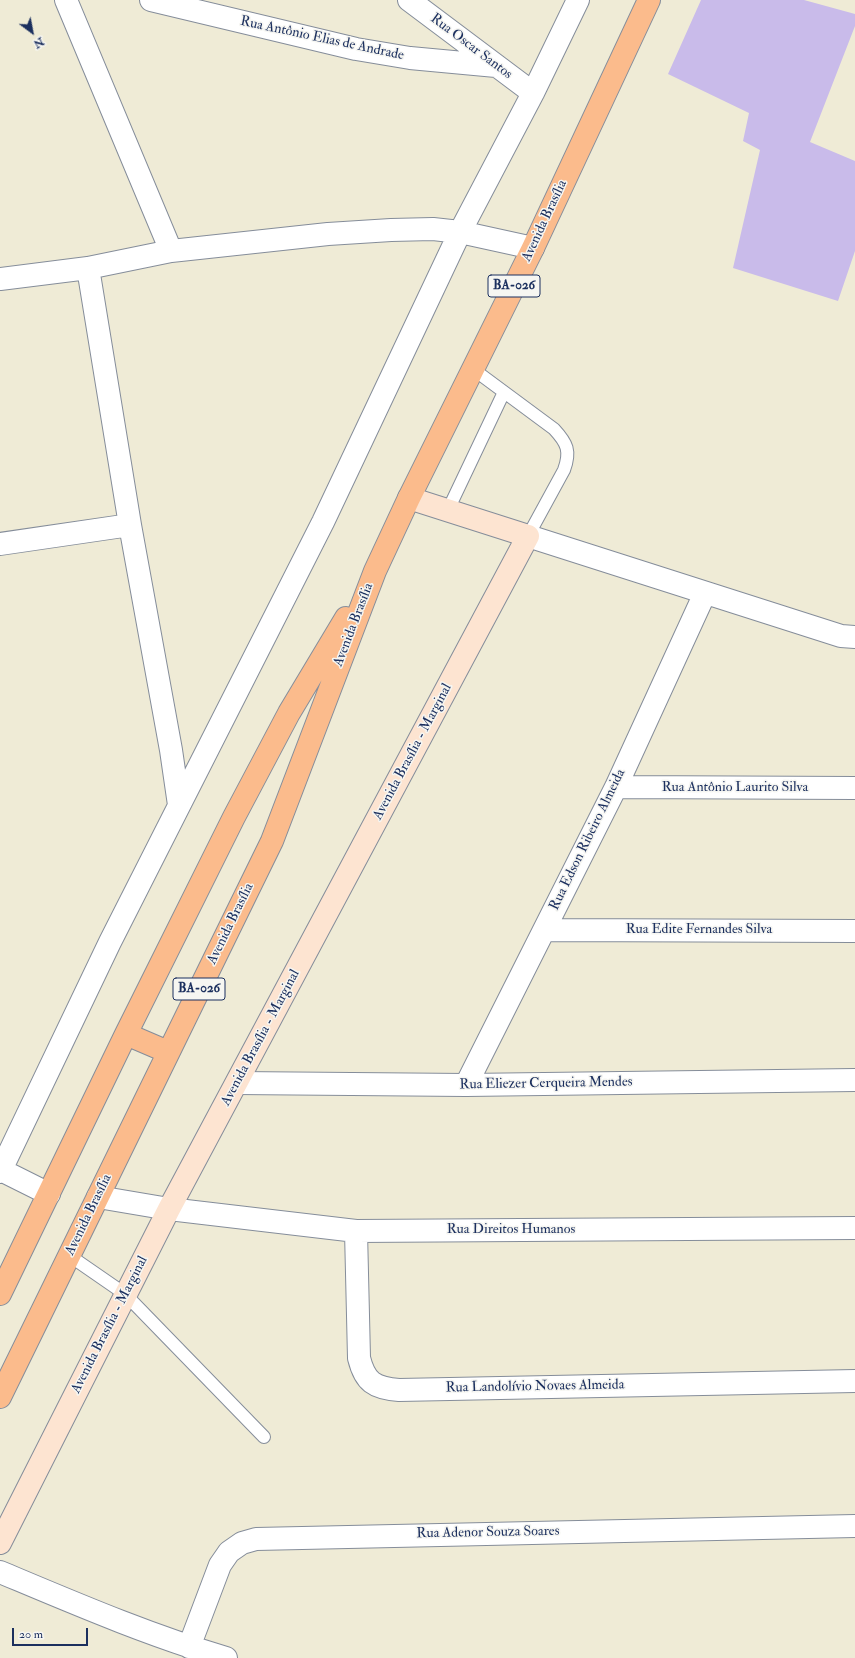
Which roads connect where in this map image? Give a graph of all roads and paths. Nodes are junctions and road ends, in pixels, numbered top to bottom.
1 (66, 0) edge
2 (151, 0) edge
3 (409, 0) edge
4 (578, 0) edge
5 (649, 0) edge
6 (496, 66) junction
7 (533, 93) junction
8 (460, 232) junction
9 (533, 248) junction
10 (171, 251) junction
11 (88, 268) junction
12 (0, 279) edge
13 (473, 369) junction
14 (504, 392) junction
15 (409, 498) junction
16 (448, 510) junction
17 (130, 525) junction
18 (528, 536) junction
19 (0, 544) edge
20 (375, 570) junction
21 (705, 593) junction
22 (855, 637) edge
23 (616, 787) junction
24 (855, 788) edge
25 (179, 805) junction
26 (544, 930) junction
27 (855, 931) edge
28 (126, 1034) junction
29 (168, 1052) junction
30 (855, 1080) edge
31 (237, 1083) junction
32 (466, 1085) junction
33 (0, 1171) edge
34 (48, 1194) junction
35 (98, 1197) junction
36 (169, 1210) junction
37 (855, 1228) edge
38 (356, 1231) junction
39 (70, 1256) junction
40 (0, 1294) edge
41 (125, 1294) junction
42 (855, 1381) edge
43 (0, 1397) edge
44 (264, 1438) dead end
45 (855, 1526) edge
46 (0, 1543) edge
47 (0, 1572) edge
48 (189, 1647) junction
49 (226, 1658) edge

1 - 10 street
2 - 6 street, Rua Antônio Elias de Andrade
3 - 6 street, Rua Oscar Santos
4 - 7 street
5 - 9 main road, Avenida Brasília / BA-026
6 - 7 street, Rua Oscar Santos
7 - 8 street
8 - 9 street
8 - 10 street
8 - 25 street
9 - 13 main road, Avenida Brasília / BA-026
10 - 11 street
11 - 12 street
11 - 17 street
13 - 14 lane
13 - 15 main road, Avenida Brasília / BA-026
14 - 16 lane
14 - 18 lane
15 - 16 street
15 - 20 main road, Avenida Brasília / BA-026
16 - 18 street
17 - 19 street
17 - 25 street
18 - 21 street
18 - 31 street, Avenida Brasília - Marginal
20 - 28 main road, Avenida Brasília / BA-026
20 - 29 main road, Avenida Brasília / BA-026
21 - 22 street
21 - 23 street, Rua Edson Ribeiro Almeida
23 - 24 street, Rua Antônio Laurito Silva
23 - 26 street, Rua Edson Ribeiro Almeida
25 - 33 street
26 - 27 street, Rua Edite Fernandes Silva
26 - 32 street, Rua Edson Ribeiro Almeida
28 - 29 main road
28 - 34 main road, Avenida Brasília / BA-026
29 - 35 main road, Avenida Brasília / BA-026
30 - 32 street, Rua Eliezer Cerqueira Mendes
31 - 32 street, Rua Eliezer Cerqueira Mendes
31 - 36 street, Avenida Brasília - Marginal
33 - 34 street
34 - 40 main road, Avenida Brasília / BA-026
35 - 36 street, Rua Direitos Humanos
35 - 39 main road, Avenida Brasília / BA-026
36 - 38 street, Rua Direitos Humanos
36 - 41 street, Avenida Brasília - Marginal
37 - 38 street, Rua Direitos Humanos
38 - 42 street, Rua Landolívio Novaes Almeida
39 - 41 lane
39 - 43 main road, Avenida Brasília / BA-026
41 - 44 lane
41 - 46 street, Avenida Brasília - Marginal
45 - 48 street, Rua Adenor Souza Soares
47 - 48 street
48 - 49 street

